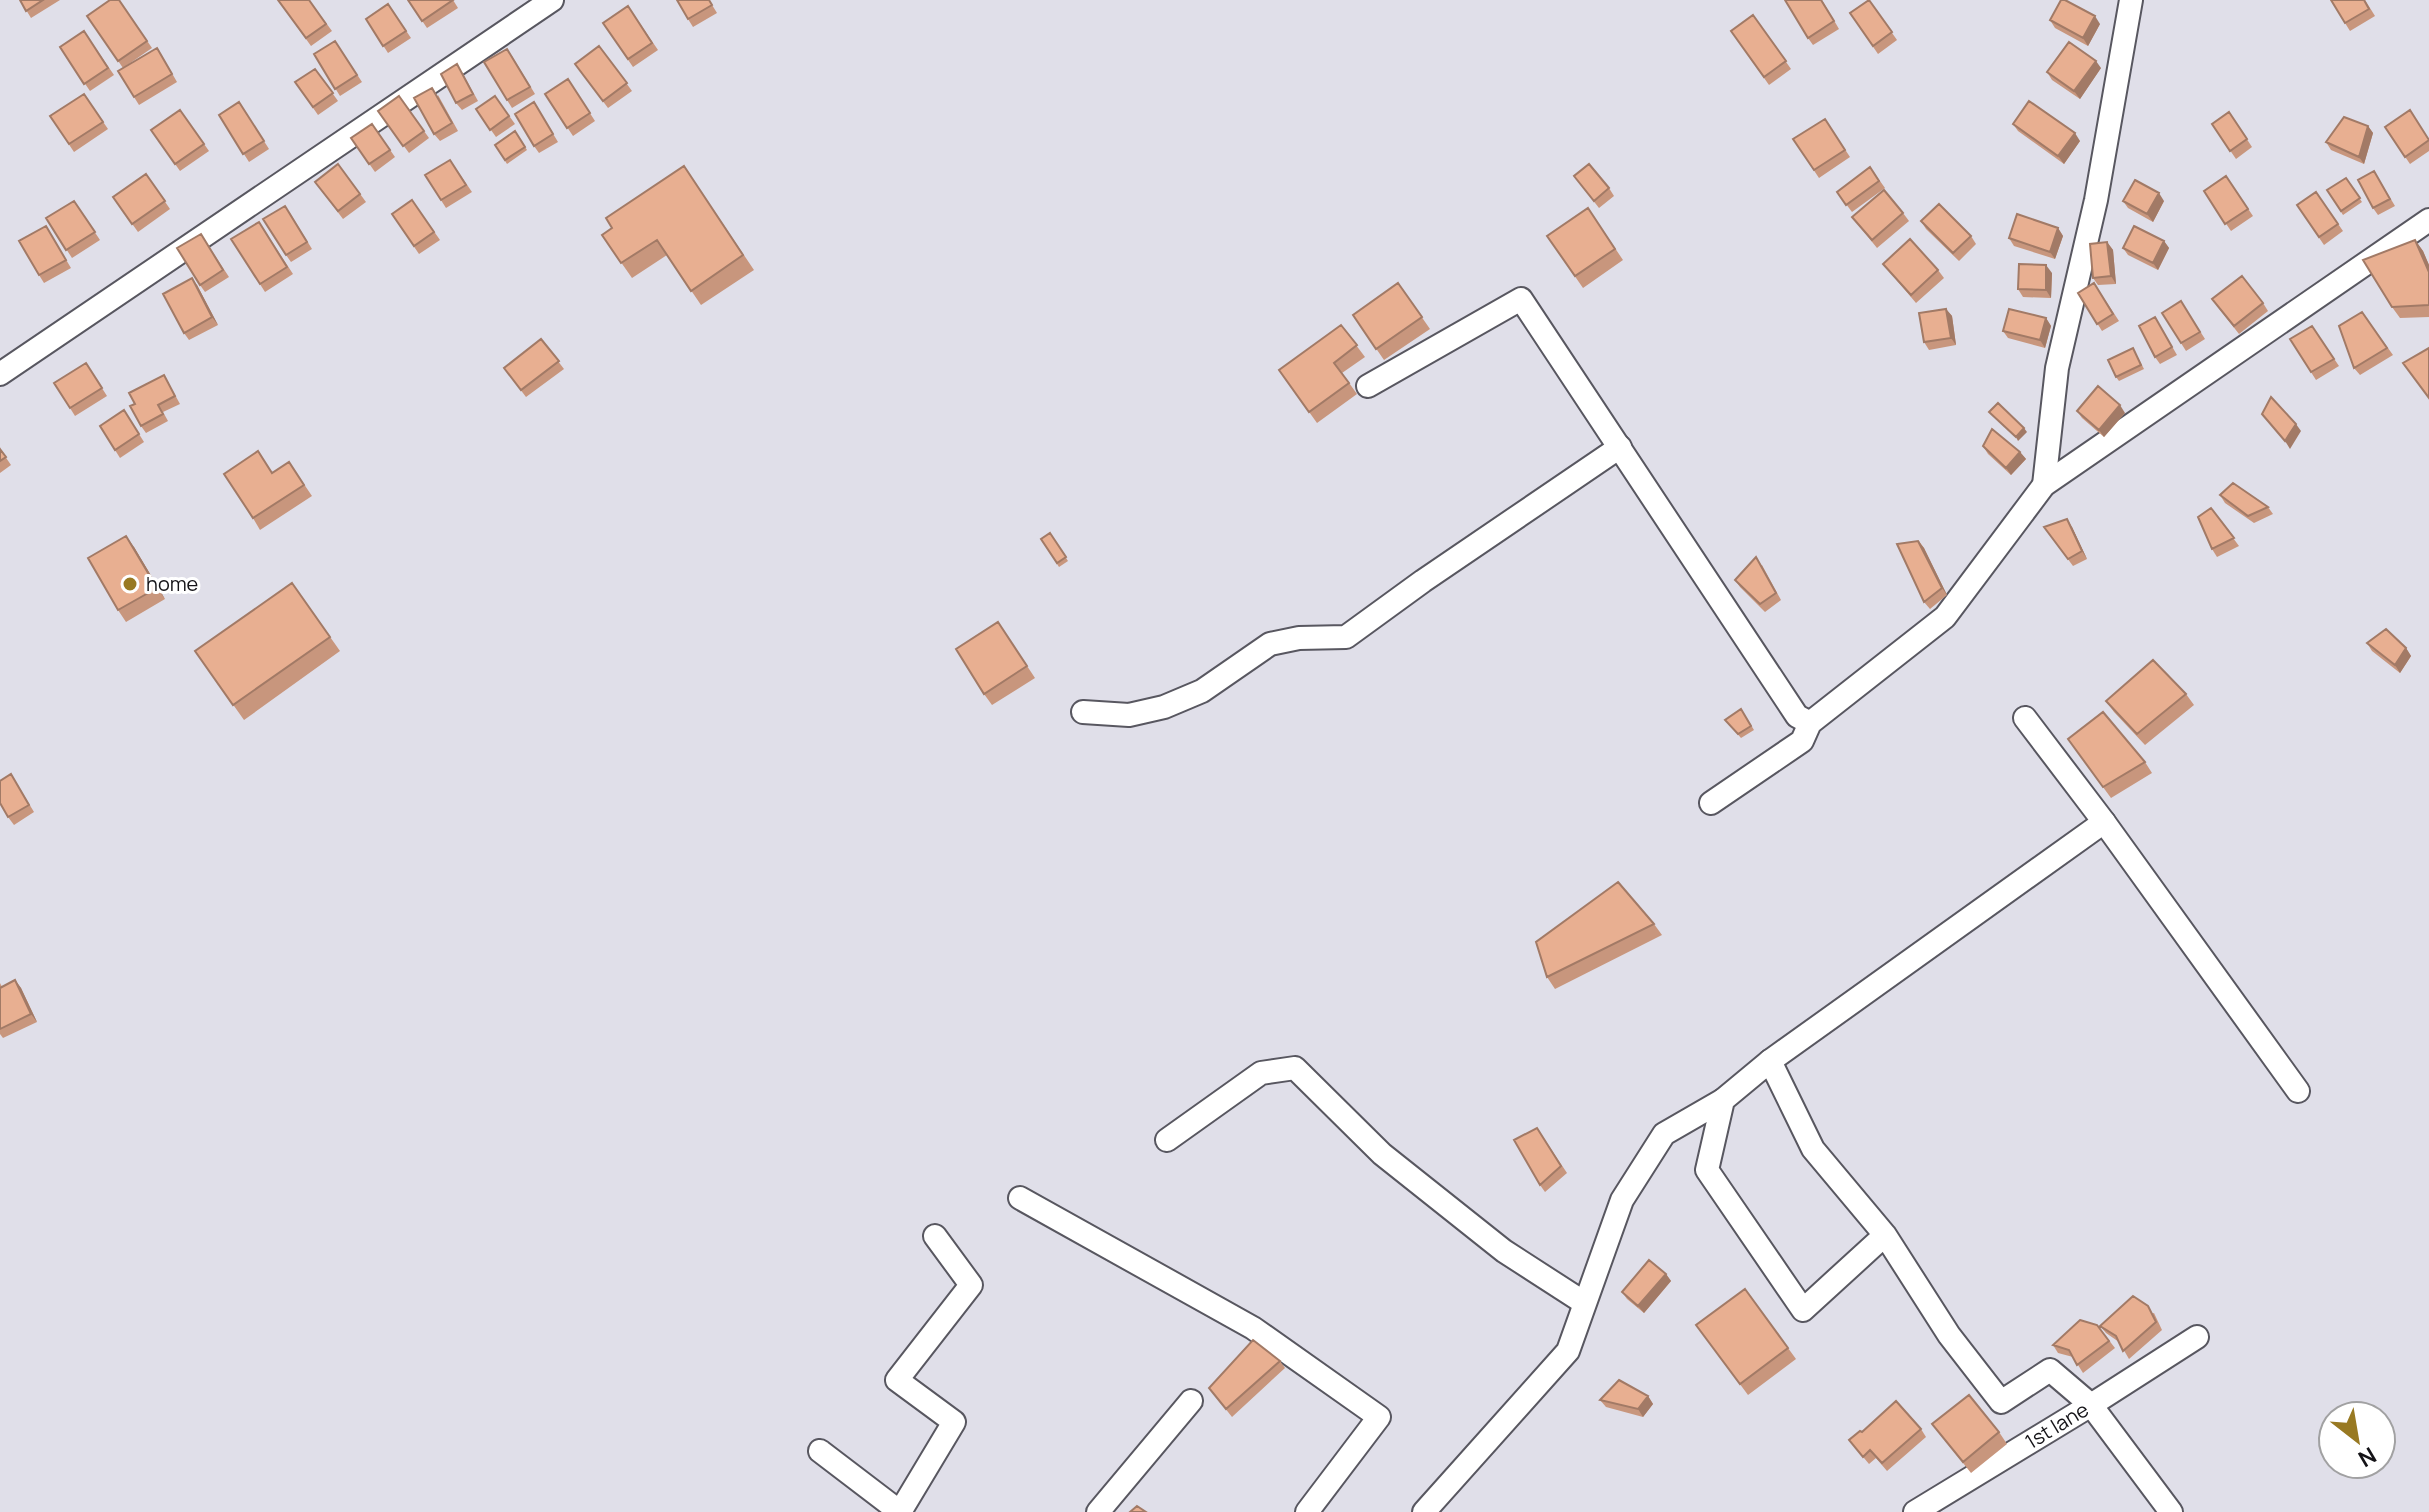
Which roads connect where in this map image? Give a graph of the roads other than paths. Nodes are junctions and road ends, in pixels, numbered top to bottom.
1 (552, 0) edge
2 (2131, 0) edge
3 (2429, 220) edge
4 (0, 374) edge
5 (1368, 386) dead end
6 (1620, 447) junction
7 (2044, 485) junction
8 (1083, 712) dead end
9 (2025, 718) dead end
10 (1810, 723) junction
11 (1711, 803) dead end
12 (2104, 822) junction
13 (1770, 1061) junction
14 (2298, 1091) dead end
15 (1723, 1100) junction
16 (1167, 1140) dead end
17 (1020, 1198) dead end
18 (1885, 1235) junction
19 (935, 1236) dead end
20 (1583, 1302) junction
21 (2197, 1337) dead end
22 (1191, 1401) dead end
23 (2091, 1405) junction
24 (820, 1451) dead end
25 (889, 1509) edge
26 (1098, 1512) edge
27 (1307, 1512) edge
28 (1424, 1512) edge
29 (1915, 1512) edge
30 (2171, 1512) edge

1 - 4 street
2 - 7 street
3 - 7 street
5 - 6 street
6 - 8 street
6 - 10 street
7 - 10 street
9 - 12 street
10 - 11 street
12 - 13 street
12 - 14 street
13 - 15 street
13 - 18 street
15 - 18 street
15 - 20 street
16 - 20 street
17 - 27 street
18 - 23 street
19 - 25 street
20 - 28 street
21 - 23 street, 1st lane
22 - 26 street
23 - 29 street, 1st lane
23 - 30 street
24 - 25 street

